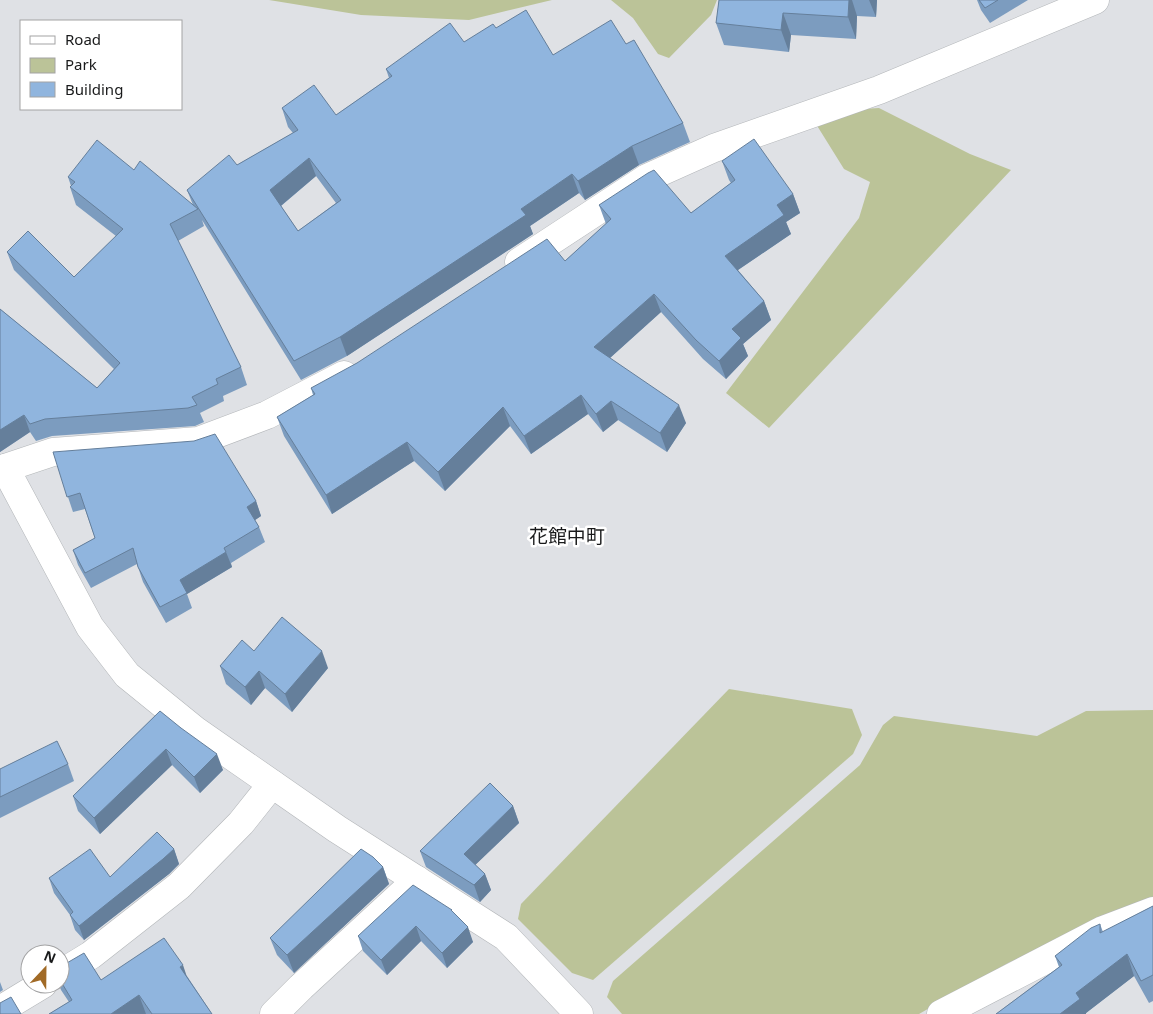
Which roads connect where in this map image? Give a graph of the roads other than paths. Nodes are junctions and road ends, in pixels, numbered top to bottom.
1 (1095, 0) edge
2 (497, 276) edge
3 (363, 364) edge
4 (2, 470) edge
5 (272, 784) junction
6 (417, 880) junction
7 (1153, 912) edge
8 (70, 968) edge
9 (26, 994) edge
10 (0, 1010) edge
11 (274, 1014) edge
12 (579, 1014) edge
13 (941, 1014) edge

1 - 2 street
3 - 4 street
4 - 5 street
5 - 6 street
5 - 8 street
6 - 11 street
6 - 12 street
7 - 13 street
9 - 10 street

